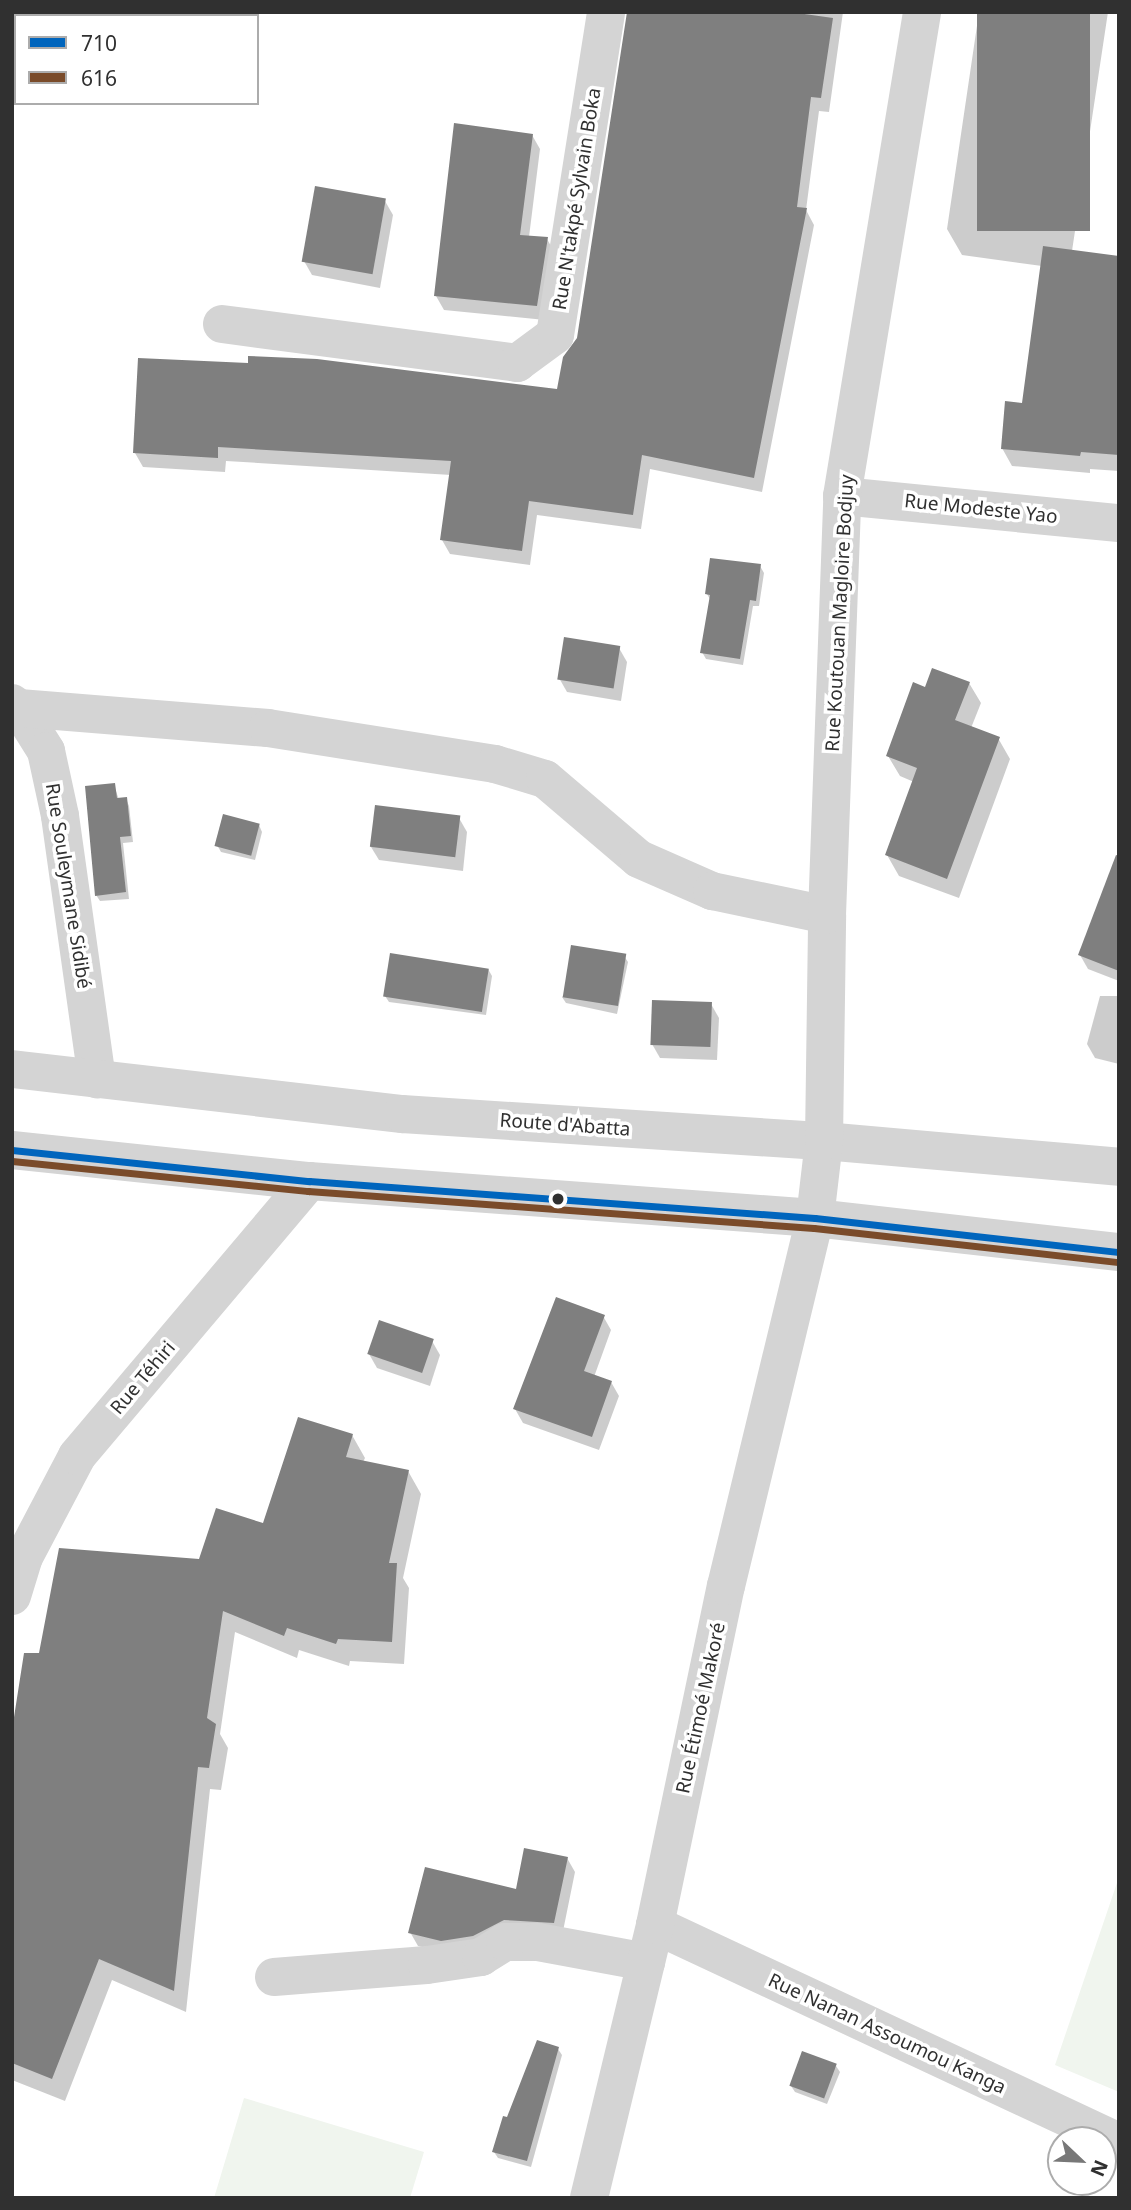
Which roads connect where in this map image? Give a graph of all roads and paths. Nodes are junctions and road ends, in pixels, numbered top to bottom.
1 (606, 12) edge
2 (922, 12) edge
3 (222, 324) dead end
4 (842, 496) junction
5 (1119, 523) edge
6 (16, 706) edge
7 (828, 915) junction
8 (12, 1069) edge
9 (97, 1079) junction
10 (824, 1141) junction
11 (12, 1150) edge
12 (1119, 1167) edge
13 (309, 1181) junction
14 (815, 1218) junction
15 (1119, 1252) edge
16 (12, 1596) edge
17 (655, 1925) junction
18 (646, 1962) junction
19 (274, 1977) dead end
20 (1119, 2142) edge
21 (589, 2198) edge

1 - 3 street, Rue N'takpé Sylvain Boka
2 - 4 street, Rue Koutouan Magloire Bodjuy
4 - 5 street, Rue Modeste Yao
4 - 7 street, Rue Koutouan Magloire Bodjuy
6 - 7 street
6 - 9 street, Rue Souleymane Sidibé
7 - 10 street, Rue Koutouan Magloire Bodjuy
8 - 9 street, Route d'Abatta
9 - 10 street, Route d'Abatta
10 - 12 street, Route d'Abatta
10 - 14 street, Rue Koutouan Magloire Bodjuy
11 - 13 street
13 - 14 street
13 - 16 street, Rue Téhiri
14 - 15 street
14 - 17 street, Rue Étimoé Makoré
17 - 18 street, Rue Étimoé Makoré
17 - 20 street, Rue Nanan Assoumou Kanga
18 - 19 street
18 - 21 street, Rue Étimoé Makoré

